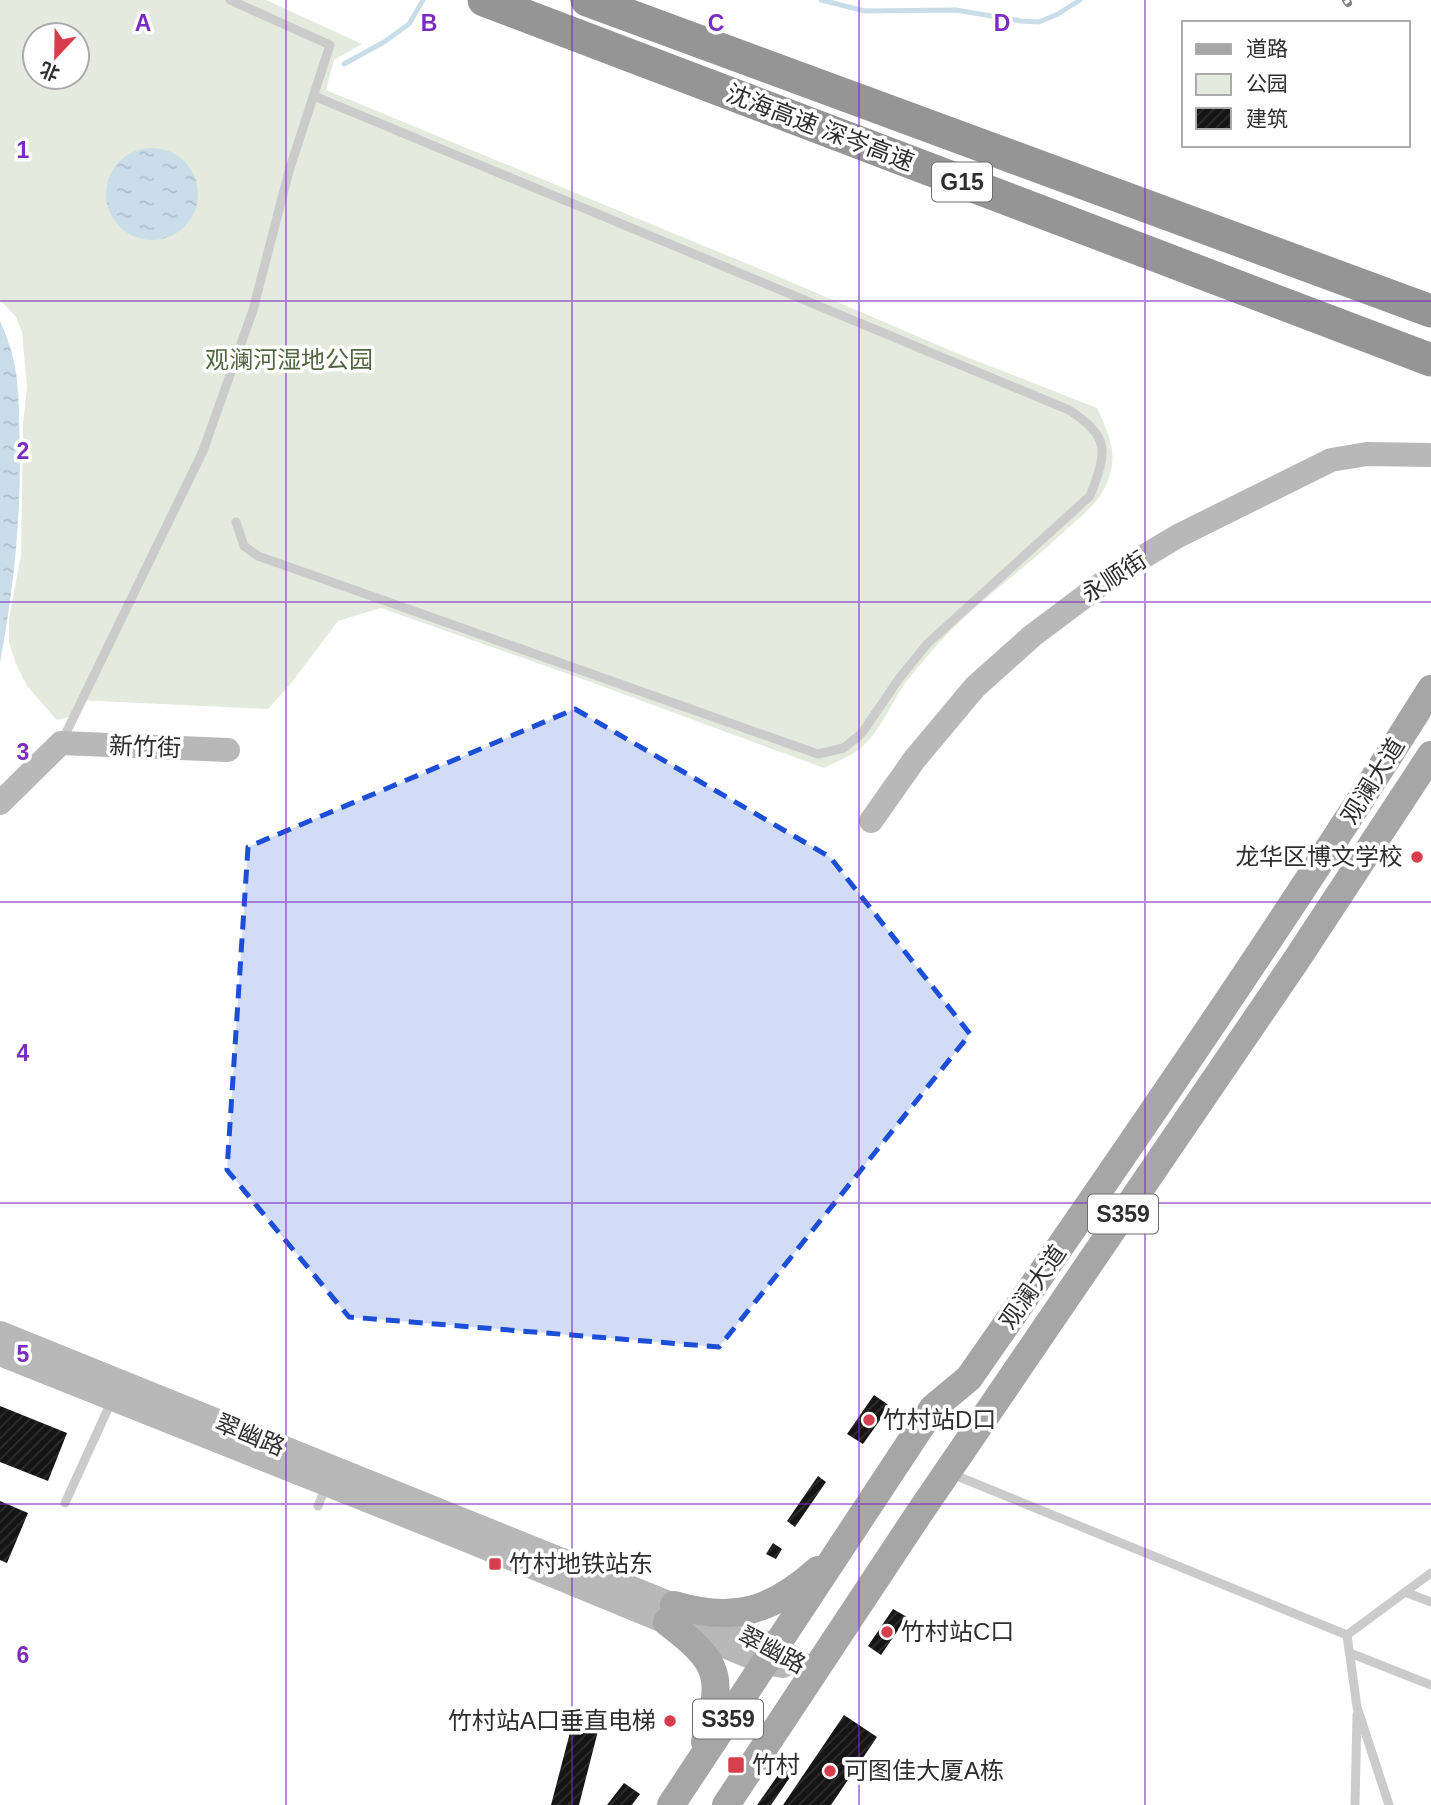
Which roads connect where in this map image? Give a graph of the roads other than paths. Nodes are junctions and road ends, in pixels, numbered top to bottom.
1 (230, 0) edge
2 (587, 0) edge
3 (489, 2) edge
4 (314, 96) junction
5 (1431, 311) edge
6 (1431, 360) edge
7 (1431, 455) edge
8 (236, 522) dead end
9 (1431, 689) edge
10 (61, 743) junction
11 (228, 750) dead end
12 (1431, 755) edge
13 (0, 803) edge
14 (871, 821) dead end
15 (0, 1334) edge
16 (0, 1354) edge
17 (112, 1400) junction
18 (948, 1472) junction
19 (325, 1486) junction
20 (65, 1503) dead end
21 (844, 1543) junction
22 (1431, 1573) edge
23 (1405, 1592) junction
24 (1431, 1602) edge
25 (671, 1614) junction
26 (1348, 1635) junction
27 (1350, 1653) junction
28 (770, 1655) junction
29 (814, 1672) junction
30 (1431, 1685) edge
31 (1357, 1707) junction
32 (692, 1775) junction
33 (671, 1805) edge
34 (726, 1805) edge
35 (1355, 1805) edge
36 (1389, 1805) edge

1 - 4 lane
2 - 5 highway, 沈海高速 深岑高速 / G15
3 - 6 highway, 沈海高速 深岑高速 / G15
4 - 8 lane
4 - 10 lane
7 - 14 main road, 永顺街
9 - 21 main road, 观澜大道 / S359
10 - 11 main road, 新竹街
10 - 13 main road
12 - 18 main road, 观澜大道 / S359
15 - 19 main road, 翠幽路
16 - 17 main road, 翠幽路
17 - 19 main road, 翠幽路
17 - 20 lane
18 - 26 lane
18 - 29 main road, 观澜大道 / S359
19 - 25 main road, 翠幽路
21 - 25 main road
21 - 28 main road, 观澜大道 / S359
22 - 23 lane
23 - 24 lane
23 - 26 lane
25 - 28 main road, 翠幽路
25 - 32 main road
26 - 27 lane
27 - 30 lane
27 - 31 lane
28 - 29 main road, 翠幽路
28 - 32 main road, 观澜大道 / S359
29 - 34 main road, 观澜大道 / S359
31 - 35 lane
31 - 36 lane
32 - 33 main road, 观澜大道 / S359

